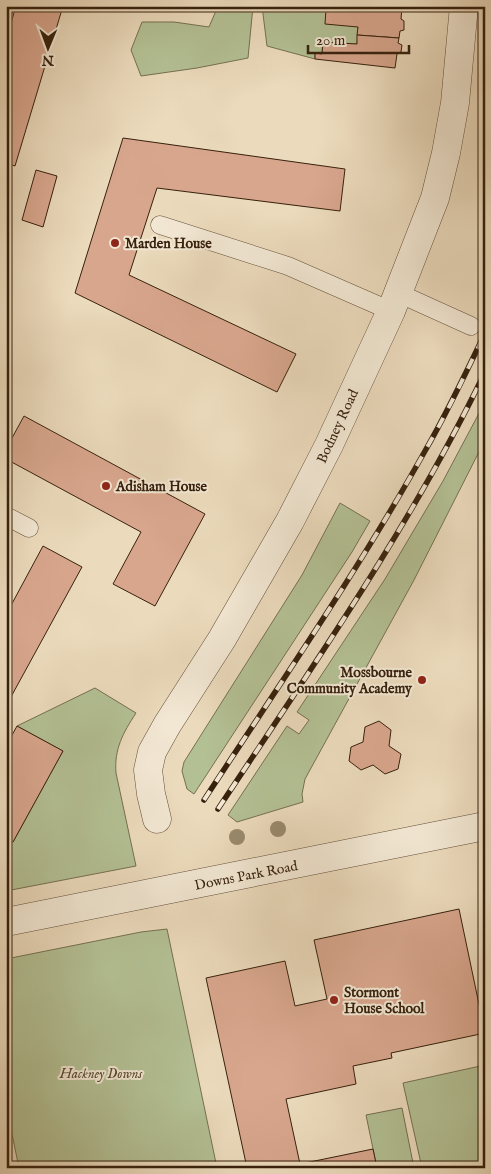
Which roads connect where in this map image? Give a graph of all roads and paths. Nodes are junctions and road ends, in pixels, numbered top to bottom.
1 (464, 6) edge
2 (160, 226) dead end
3 (395, 302) junction
4 (470, 326) dead end
5 (6, 516) edge
6 (29, 528) dead end
7 (157, 818) dead end
8 (485, 826) edge
9 (6, 922) edge

1 - 3 street, Bodney Road
2 - 3 lane
3 - 4 lane
3 - 7 street, Bodney Road
5 - 6 lane
8 - 9 street, Downs Park Road

